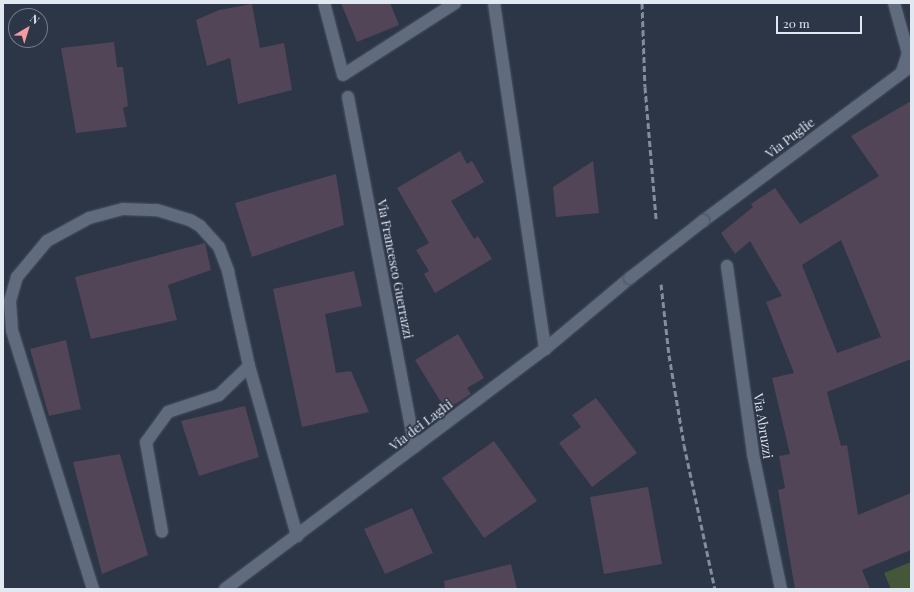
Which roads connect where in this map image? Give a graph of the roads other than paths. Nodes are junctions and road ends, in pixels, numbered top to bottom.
1 (324, 3) edge
2 (455, 3) edge
3 (494, 3) edge
4 (894, 4) edge
5 (911, 25) edge
6 (905, 71) edge
7 (348, 97) dead end
8 (727, 266) dead end
9 (630, 278) joint
10 (546, 349) junction
11 (249, 366) junction
12 (415, 447) junction
13 (162, 532) dead end
14 (297, 536) junction
15 (93, 589) edge
16 (225, 589) edge
17 (781, 589) edge

1 - 2 street
3 - 10 street
4 - 5 street
4 - 6 street
6 - 9 street, Via Puglie, bridge
7 - 12 street, Via Francesco Guerrazzi
8 - 17 street, Via Abruzzi
9 - 10 street, Via dei Laghi
10 - 12 street, Via dei Laghi
11 - 13 street
11 - 14 street
11 - 15 street
12 - 14 street, Via dei Laghi
14 - 16 street, Via dei Laghi

